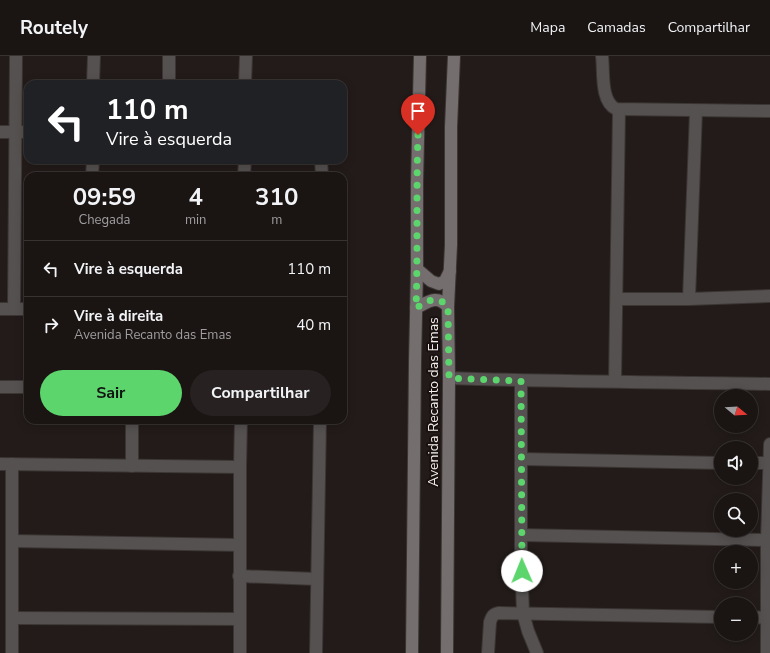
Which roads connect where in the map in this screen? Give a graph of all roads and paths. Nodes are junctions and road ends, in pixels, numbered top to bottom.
1 (16, 56) edge
2 (94, 56) edge
3 (169, 56) edge
4 (246, 56) edge
5 (420, 56) edge
6 (454, 56) edge
7 (602, 56) edge
8 (93, 80) edge
9 (169, 80) edge
10 (246, 80) edge
11 (619, 110) junction
12 (696, 111) junction
13 (770, 111) edge
14 (0, 132) edge
15 (15, 132) junction
16 (24, 132) edge
17 (417, 269) junction
18 (450, 269) junction
19 (770, 296) edge
20 (617, 299) junction
21 (689, 299) junction
22 (448, 307) junction
23 (416, 308) junction
24 (0, 309) edge
25 (14, 309) junction
26 (24, 309) edge
27 (449, 378) junction
28 (521, 381) junction
29 (615, 381) junction
30 (770, 384) edge
31 (0, 387) edge
32 (24, 387) edge
33 (132, 424) edge
34 (241, 424) edge
35 (320, 424) edge
36 (770, 444) edge
37 (521, 459) junction
38 (714, 462) edge
39 (758, 463) edge
40 (6, 464) edge
41 (770, 464) edge
42 (132, 466) junction
43 (240, 467) junction
44 (521, 535) junction
45 (767, 540) junction
46 (12, 541) junction
47 (240, 545) junction
48 (239, 576) junction
49 (317, 579) junction
50 (523, 613) junction
51 (714, 617) edge
52 (758, 617) edge
53 (12, 618) junction
54 (767, 618) junction
55 (240, 619) junction
56 (12, 653) edge
57 (240, 653) edge
58 (316, 653) edge
59 (412, 653) edge
60 (447, 653) edge
61 (488, 653) edge
62 (537, 653) edge
63 (767, 653) edge

1 - 15 street
2 - 8 street
3 - 9 street
4 - 10 street
5 - 17 main road, Avenida Recanto das Emas
6 - 18 main road, Avenida Recanto das Emas
7 - 11 street
11 - 12 street
11 - 20 street
12 - 13 street
12 - 21 street
14 - 15 street
15 - 16 street
15 - 25 street
17 - 18 main road
17 - 23 main road, Avenida Recanto das Emas
18 - 22 main road, Avenida Recanto das Emas
19 - 21 street
20 - 21 street
20 - 29 street
22 - 23 main road
22 - 27 main road, Avenida Recanto das Emas
23 - 59 main road, Avenida Recanto das Emas
24 - 25 street
25 - 26 street
27 - 28 street
27 - 60 main road, Avenida Recanto das Emas
28 - 29 street
28 - 37 street
29 - 30 street
31 - 32 street
33 - 42 street
34 - 43 street
35 - 49 street
36 - 41 street
37 - 38 street
37 - 44 street
39 - 41 street
40 - 42 street
40 - 46 street
41 - 45 street
42 - 43 street
43 - 47 street
44 - 45 street
44 - 50 street
45 - 54 street
46 - 47 street
46 - 53 street
47 - 48 street
48 - 49 street
48 - 55 street
49 - 58 street
50 - 51 street
50 - 61 street
50 - 62 street
52 - 54 street
53 - 55 street
53 - 56 street
54 - 63 street
55 - 57 street

